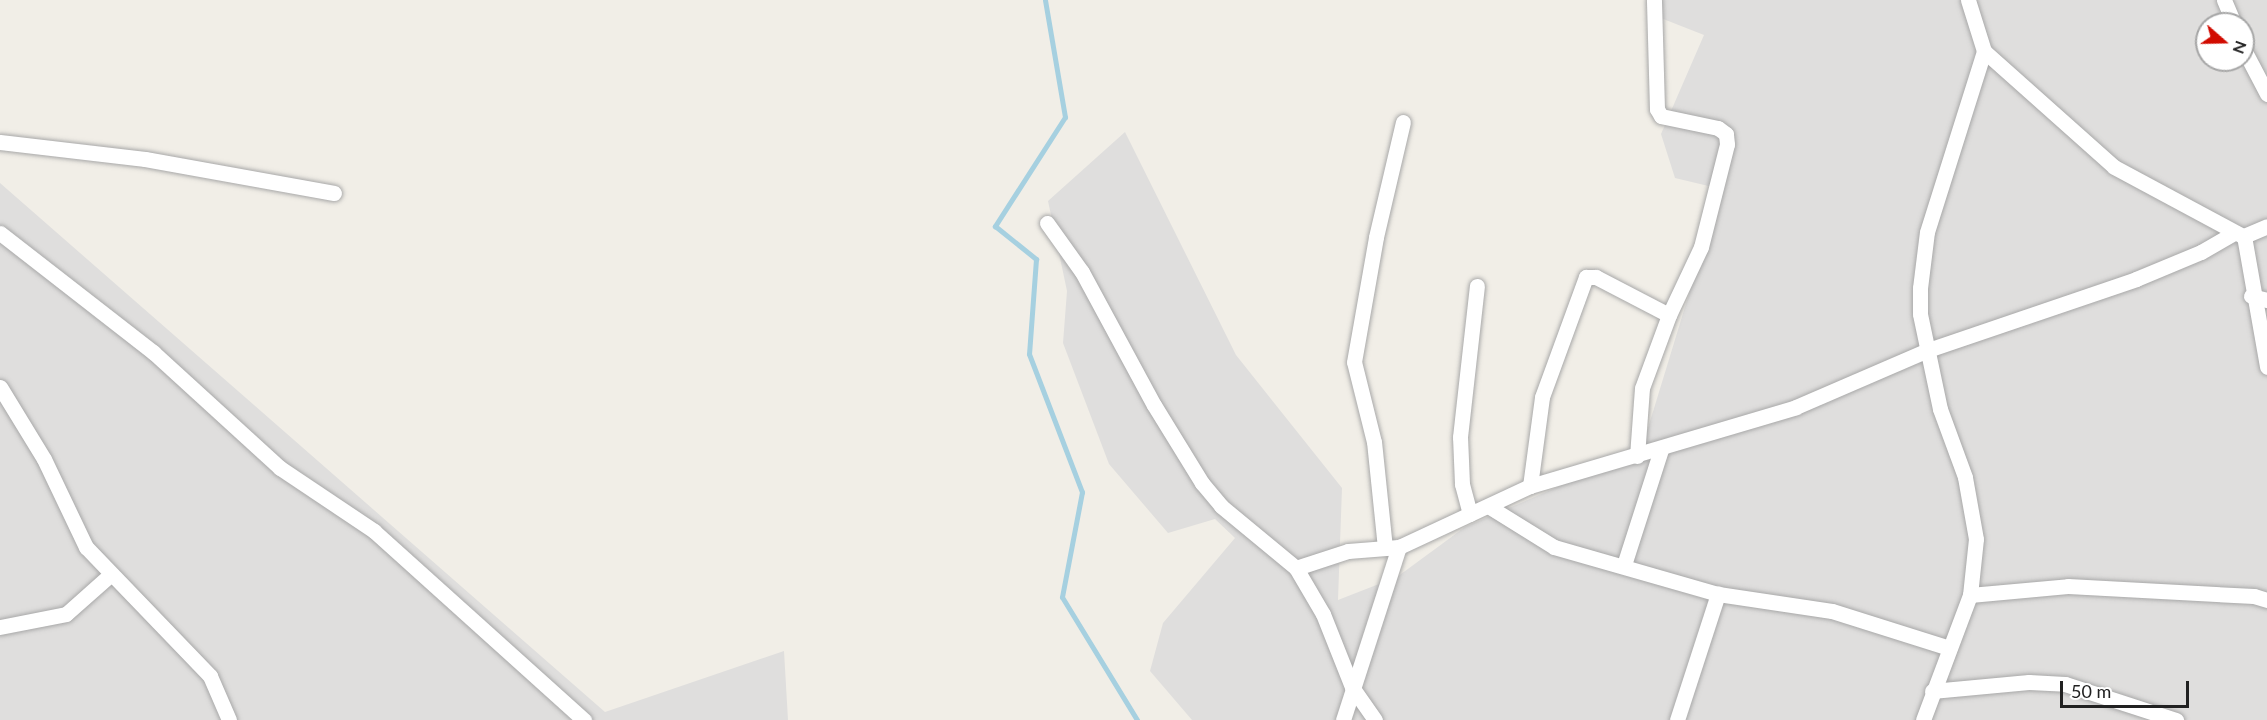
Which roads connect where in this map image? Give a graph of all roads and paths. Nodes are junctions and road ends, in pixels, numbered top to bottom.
1 (1654, 0) edge
2 (1968, 0) edge
3 (1984, 51) junction
4 (2255, 71) edge
5 (2267, 94) edge
6 (1403, 122) dead end
7 (0, 142) edge
8 (334, 193) dead end
9 (1047, 223) dead end
10 (2267, 226) edge
11 (0, 233) edge
12 (2239, 234) junction
13 (1477, 286) dead end
14 (2252, 296) junction
15 (2267, 300) edge
16 (1669, 315) junction
17 (1928, 350) junction
18 (2267, 367) edge
19 (0, 387) edge
20 (1661, 450) junction
21 (1637, 456) junction
22 (1530, 486) junction
23 (1488, 506) junction
24 (1470, 514) junction
25 (1392, 547) junction
26 (1624, 566) junction
27 (1296, 568) junction
28 (110, 575) junction
29 (1718, 594) junction
30 (1970, 595) junction
31 (2267, 600) edge
32 (0, 627) edge
33 (1949, 648) junction
34 (1352, 687) junction
35 (1932, 691) junction
36 (229, 720) edge
37 (584, 720) edge
38 (1343, 720) edge
39 (1375, 720) edge
40 (1677, 720) edge
41 (1923, 720) edge
42 (2176, 720) edge

1 - 16 street
2 - 3 street
3 - 12 street
3 - 17 street
4 - 5 street
6 - 25 street
7 - 8 street
9 - 27 street
10 - 12 street
11 - 37 street
12 - 14 street
12 - 17 street
13 - 24 street
14 - 15 street
14 - 18 street
16 - 21 street
16 - 22 street
17 - 20 street
17 - 30 street
19 - 28 street
20 - 21 street
20 - 26 street
21 - 22 street
22 - 23 street
23 - 24 street
23 - 26 street
24 - 25 street
25 - 27 street
25 - 34 street
26 - 29 street
27 - 34 street
28 - 32 street
28 - 36 street
29 - 33 street
29 - 40 street
30 - 31 street
30 - 33 street
33 - 35 street
34 - 38 street
34 - 39 street
35 - 41 street
35 - 42 street

